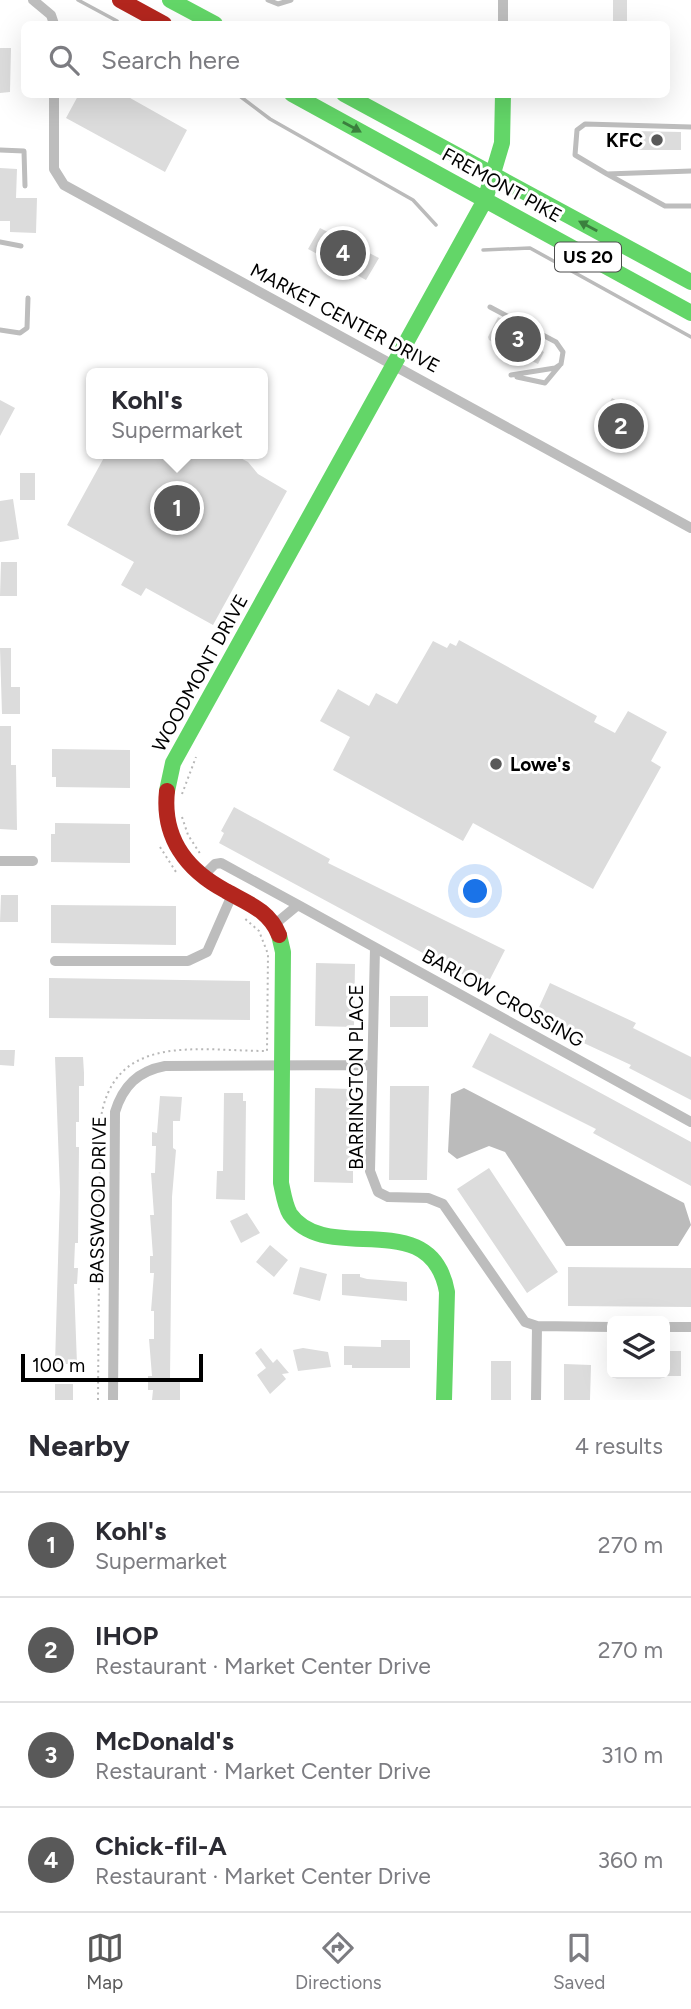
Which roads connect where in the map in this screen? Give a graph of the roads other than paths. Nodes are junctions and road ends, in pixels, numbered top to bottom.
1 (33, 0) edge
2 (120, 0) edge
3 (170, 0) edge
4 (187, 0) edge
5 (268, 0) edge
6 (291, 0) edge
7 (503, 0) edge
8 (196, 14) junction
9 (53, 21) edge
10 (158, 21) edge
11 (209, 21) edge
12 (503, 21) edge
13 (54, 98) edge
14 (300, 98) edge
15 (350, 98) edge
16 (503, 98) edge
17 (691, 127) edge
18 (0, 150) edge
19 (691, 171) edge
20 (607, 174) junction
21 (25, 186) dead end
22 (490, 188) junction
23 (691, 206) edge
24 (0, 242) edge
25 (21, 246) dead end
26 (691, 282) edge
27 (691, 296) edge
28 (28, 298) dead end
29 (490, 307) dead end
30 (691, 313) edge
31 (0, 330) edge
32 (395, 364) junction
33 (561, 364) junction
34 (691, 528) edge
35 (0, 861) edge
36 (33, 861) dead end
37 (202, 877) junction
38 (232, 895) junction
39 (298, 905) junction
40 (275, 924) junction
41 (374, 948) junction
42 (55, 961) dead end
43 (372, 1065) junction
44 (281, 1066) junction
45 (691, 1122) edge
46 (537, 1326) junction
47 (607, 1327) edge
48 (670, 1327) edge
49 (691, 1327) edge
50 (113, 1400) edge
51 (444, 1400) edge
52 (536, 1400) edge

1 - 9 street
2 - 10 main road
3 - 8 main road
4 - 8 street
5 - 6 lane
7 - 12 street
8 - 11 main road
13 - 32 street, MARKET CENTER DRIVE
14 -> 22 main road, FREMONT PIKE / US 20
15 - 22 main road, FREMONT PIKE / US 20
16 - 22 main road, WOODMONT DRIVE
17 - 20 lane
18 - 21 lane
19 - 20 lane
20 - 23 lane
26 -> 22 main road, FREMONT PIKE / US 20
22 - 27 main road
22 - 30 main road, FREMONT PIKE / US 20
22 - 32 main road, WOODMONT DRIVE
24 - 25 lane
28 - 31 lane
29 - 33 lane
32 - 34 street, MARKET CENTER DRIVE
32 - 37 main road, WOODMONT DRIVE
33 - 33 lane
35 - 36 street
37 - 38 main road, WOODMONT DRIVE
37 - 39 street, BARLOW CROSSING
38 - 40 main road, WOODMONT DRIVE
38 - 42 street
39 - 40 street
39 - 41 street, BARLOW CROSSING
40 - 44 main road
41 - 43 street, BARRINGTON PLACE
41 - 45 street, BARLOW CROSSING
43 - 44 street, BASSWOOD DRIVE
43 - 46 street, BARRINGTON PLACE
44 - 50 street, BASSWOOD DRIVE
44 - 51 main road
46 - 47 street
46 - 52 street
48 - 49 street

